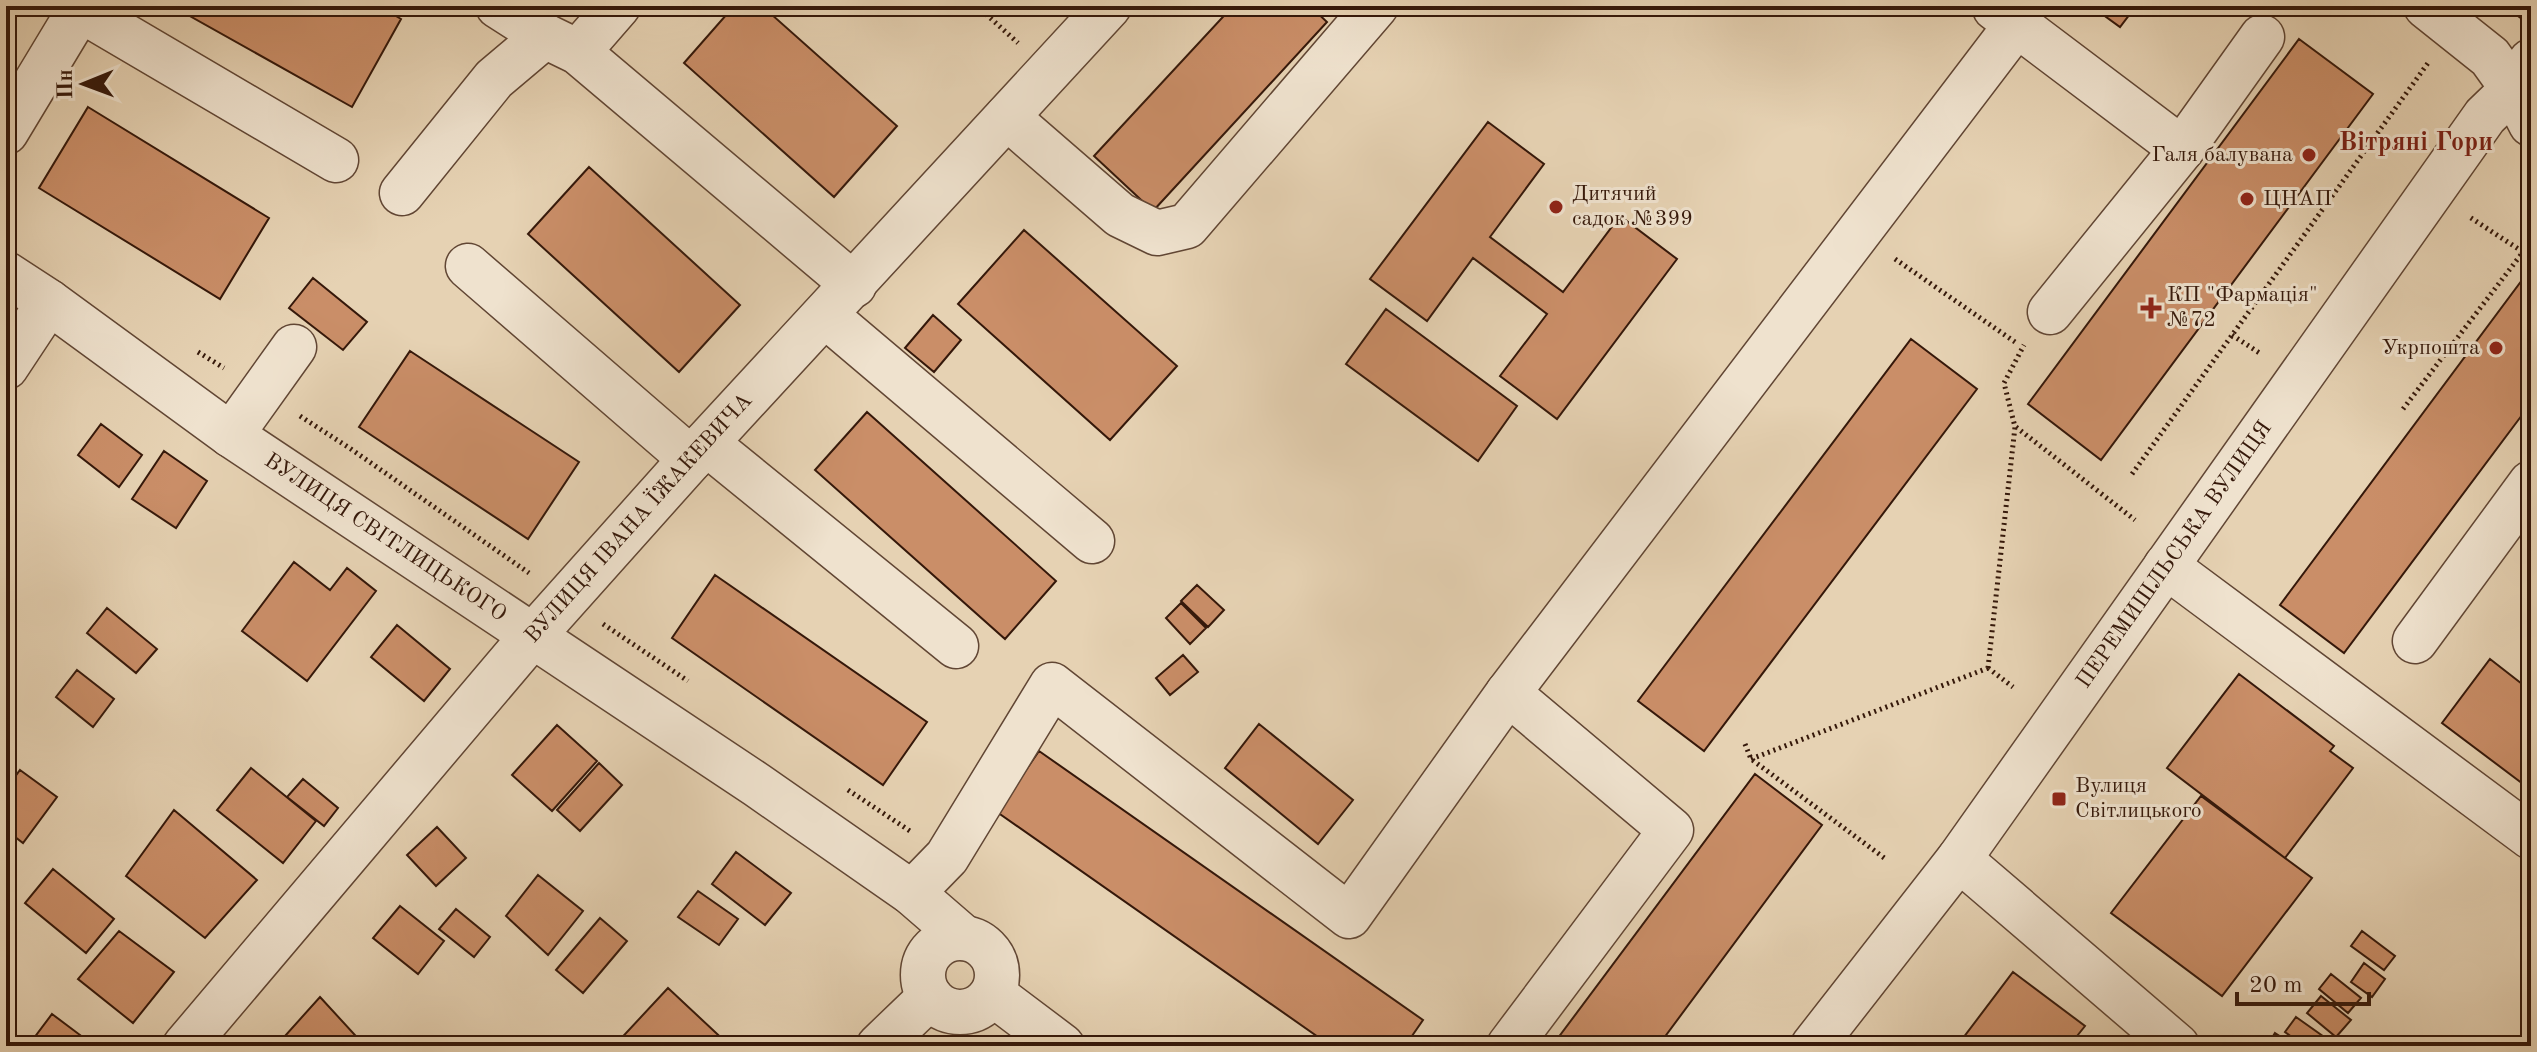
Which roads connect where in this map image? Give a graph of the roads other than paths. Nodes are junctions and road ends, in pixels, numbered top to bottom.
1 (498, 6) edge
2 (618, 6) edge
3 (1109, 6) edge
4 (1376, 6) edge
5 (2426, 6) edge
6 (79, 7) edge
7 (2006, 15) edge
8 (2262, 37) dead end
9 (562, 44) junction
10 (2525, 92) edge
11 (1007, 117) junction
12 (6, 132) edge
13 (2182, 149) junction
14 (336, 160) dead end
15 (402, 193) dead end
16 (468, 266) dead end
17 (6, 274) edge
18 (840, 300) junction
19 (49, 302) junction
20 (2050, 312) road end
21 (294, 347) dead end
22 (6, 367) edge
23 (231, 435) junction
24 (698, 451) junction
25 (2531, 483) edge
26 (1092, 541) dead end
27 (2166, 566) junction
28 (533, 637) junction
29 (2415, 641) dead end
30 (956, 646) dead end
31 (1508, 693) junction
32 (2531, 837) edge
33 (1959, 859) junction
34 (912, 893) junction
35 (964, 938) junction
36 (993, 994) junction
37 (930, 997) junction
38 (2158, 1040) edge
39 (185, 1046) edge
40 (879, 1046) edge
41 (1062, 1046) edge
42 (1509, 1046) edge
43 (1813, 1046) edge

1 - 9 street
2 - 9 street
3 - 11 street, ВУЛИЦЯ ІВАНА ЇЖАКЕВИЧА
4 - 11 street
5 - 10 street
6 - 12 street
6 - 14 street
7 - 13 street
7 - 31 street
8 - 13 street
9 - 15 street
9 - 18 street
10 - 27 street, ПЕРЕМИШЛЬСЬКА ВУЛИЦЯ
11 - 18 street, ВУЛИЦЯ ІВАНА ЇЖАКЕВИЧА
13 - 20 street
16 - 24 street
17 - 19 street, ВУЛИЦЯ СВІТЛИЦЬКОГО
18 - 24 street, ВУЛИЦЯ ІВАНА ЇЖАКЕВИЧА
18 - 26 street
19 - 22 street
19 - 23 street, ВУЛИЦЯ СВІТЛИЦЬКОГО
21 - 23 street
23 - 28 street, ВУЛИЦЯ СВІТЛИЦЬКОГО
24 - 28 street, ВУЛИЦЯ ІВАНА ЇЖАКЕВИЧА
24 - 30 street
25 - 29 street
27 - 32 street
27 - 33 street, ПЕРЕМИШЛЬСЬКА ВУЛИЦЯ
28 - 34 street, ВУЛИЦЯ СВІТЛИЦЬКОГО
28 - 39 street, ВУЛИЦЯ ІВАНА ЇЖАКЕВИЧА
31 - 34 street
31 - 42 street
33 - 38 street
33 - 43 street, ПЕРЕМИШЛЬСЬКА ВУЛИЦЯ
34 - 35 street, ВУЛИЦЯ СВІТЛИЦЬКОГО
35 - 36 street
35 - 37 street
36 - 37 street
36 - 41 street
37 - 40 street

